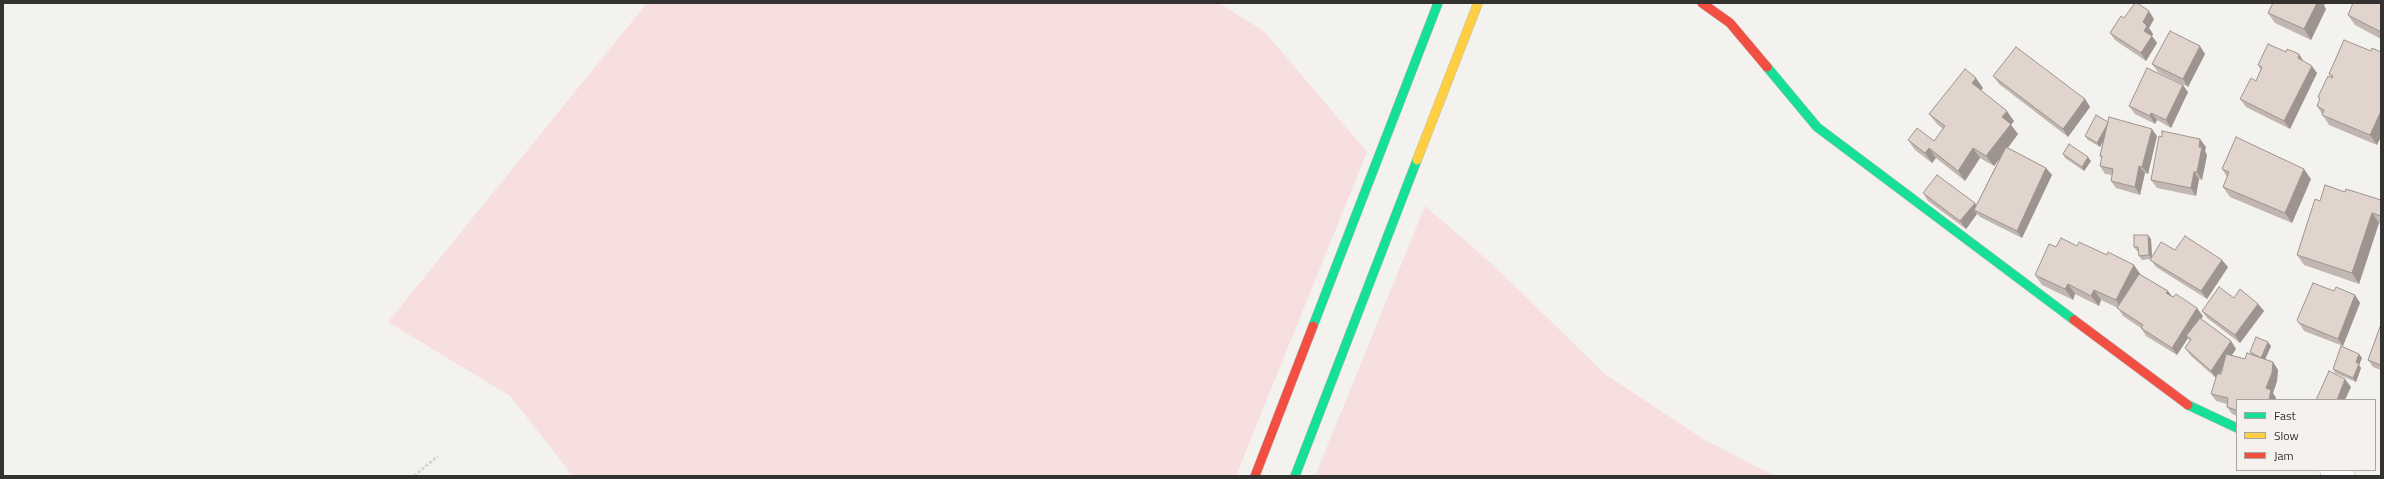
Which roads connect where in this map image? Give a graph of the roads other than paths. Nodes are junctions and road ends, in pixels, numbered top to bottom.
1 (1438, 3) edge
2 (1478, 3) edge
3 (1702, 3) edge
4 (2236, 428) edge
5 (2333, 471) edge
6 (1255, 476) edge
7 (1295, 476) edge
8 (2344, 476) edge

1 - 6 main road
2 - 7 main road
3 - 4 main road
5 - 8 street

